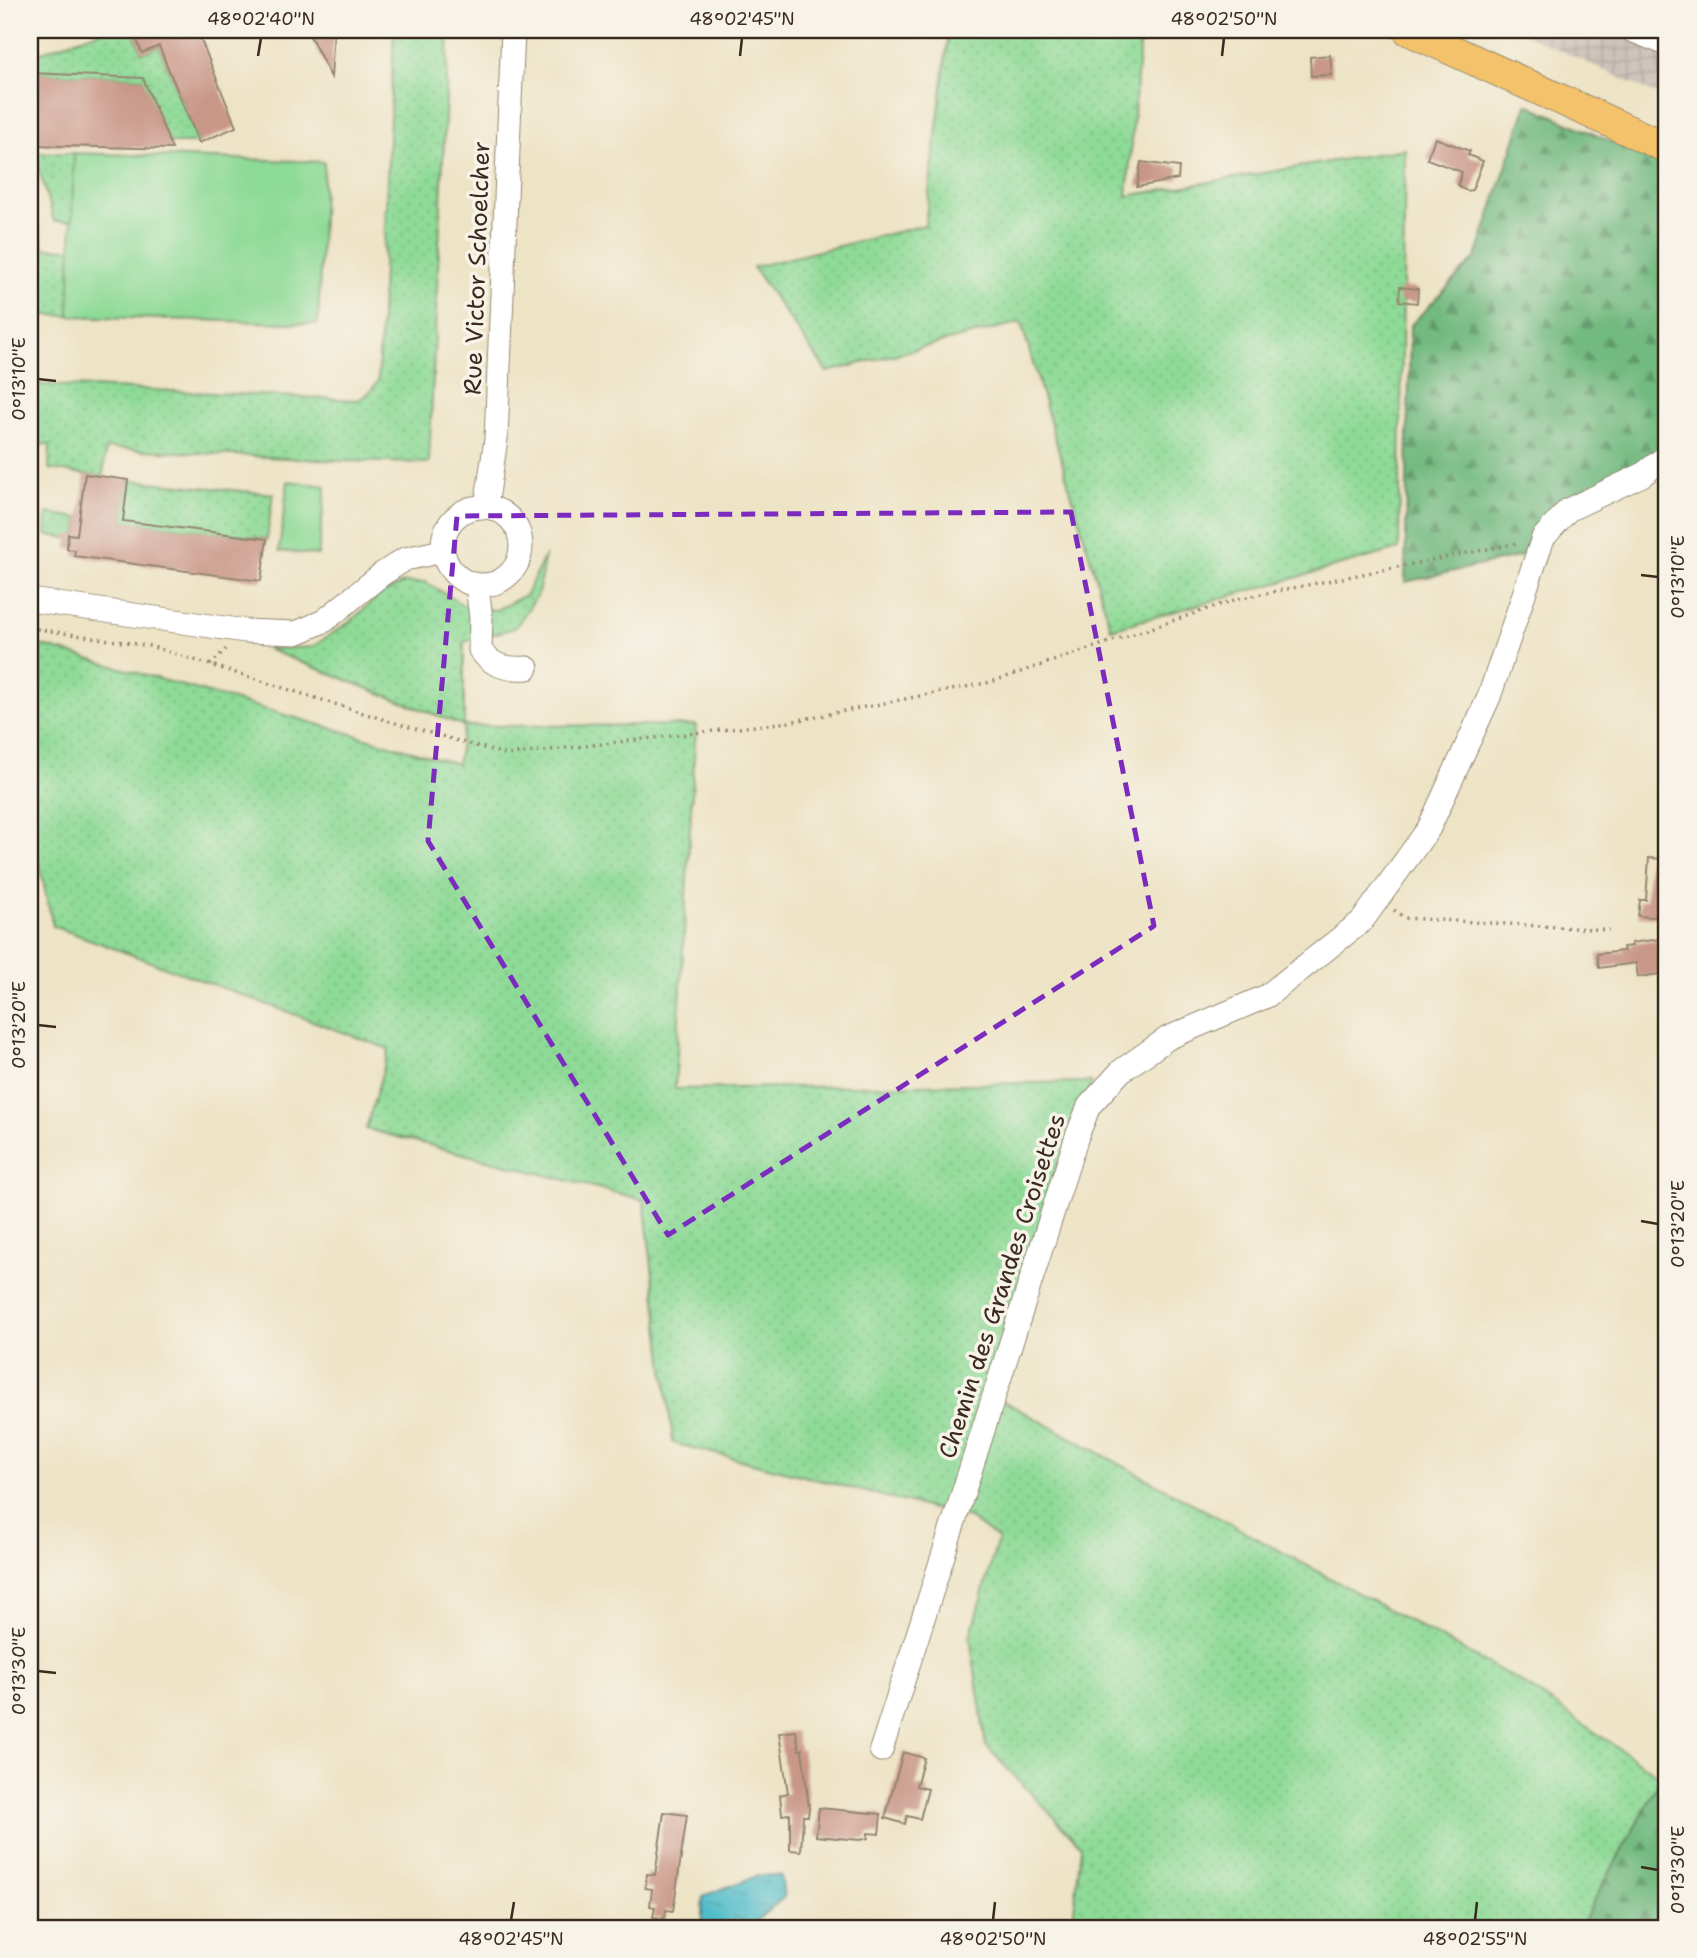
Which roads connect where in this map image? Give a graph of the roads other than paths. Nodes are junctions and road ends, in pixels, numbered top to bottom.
1 (513, 30) edge
2 (1408, 30) edge
3 (1631, 30) edge
4 (1667, 44) edge
5 (1667, 148) edge
6 (1667, 456) edge
7 (486, 507) junction
8 (443, 551) junction
9 (477, 585) junction
10 (30, 600) edge
11 (527, 668) dead end
12 (881, 1750) dead end

1 - 7 street, Rue Victor Schoelcher
2 - 5 main road
3 - 4 street
6 - 12 street, Chemin des Grandes Croisettes
7 - 8 street
7 - 9 street
8 - 9 street
8 - 10 street
9 - 11 street

